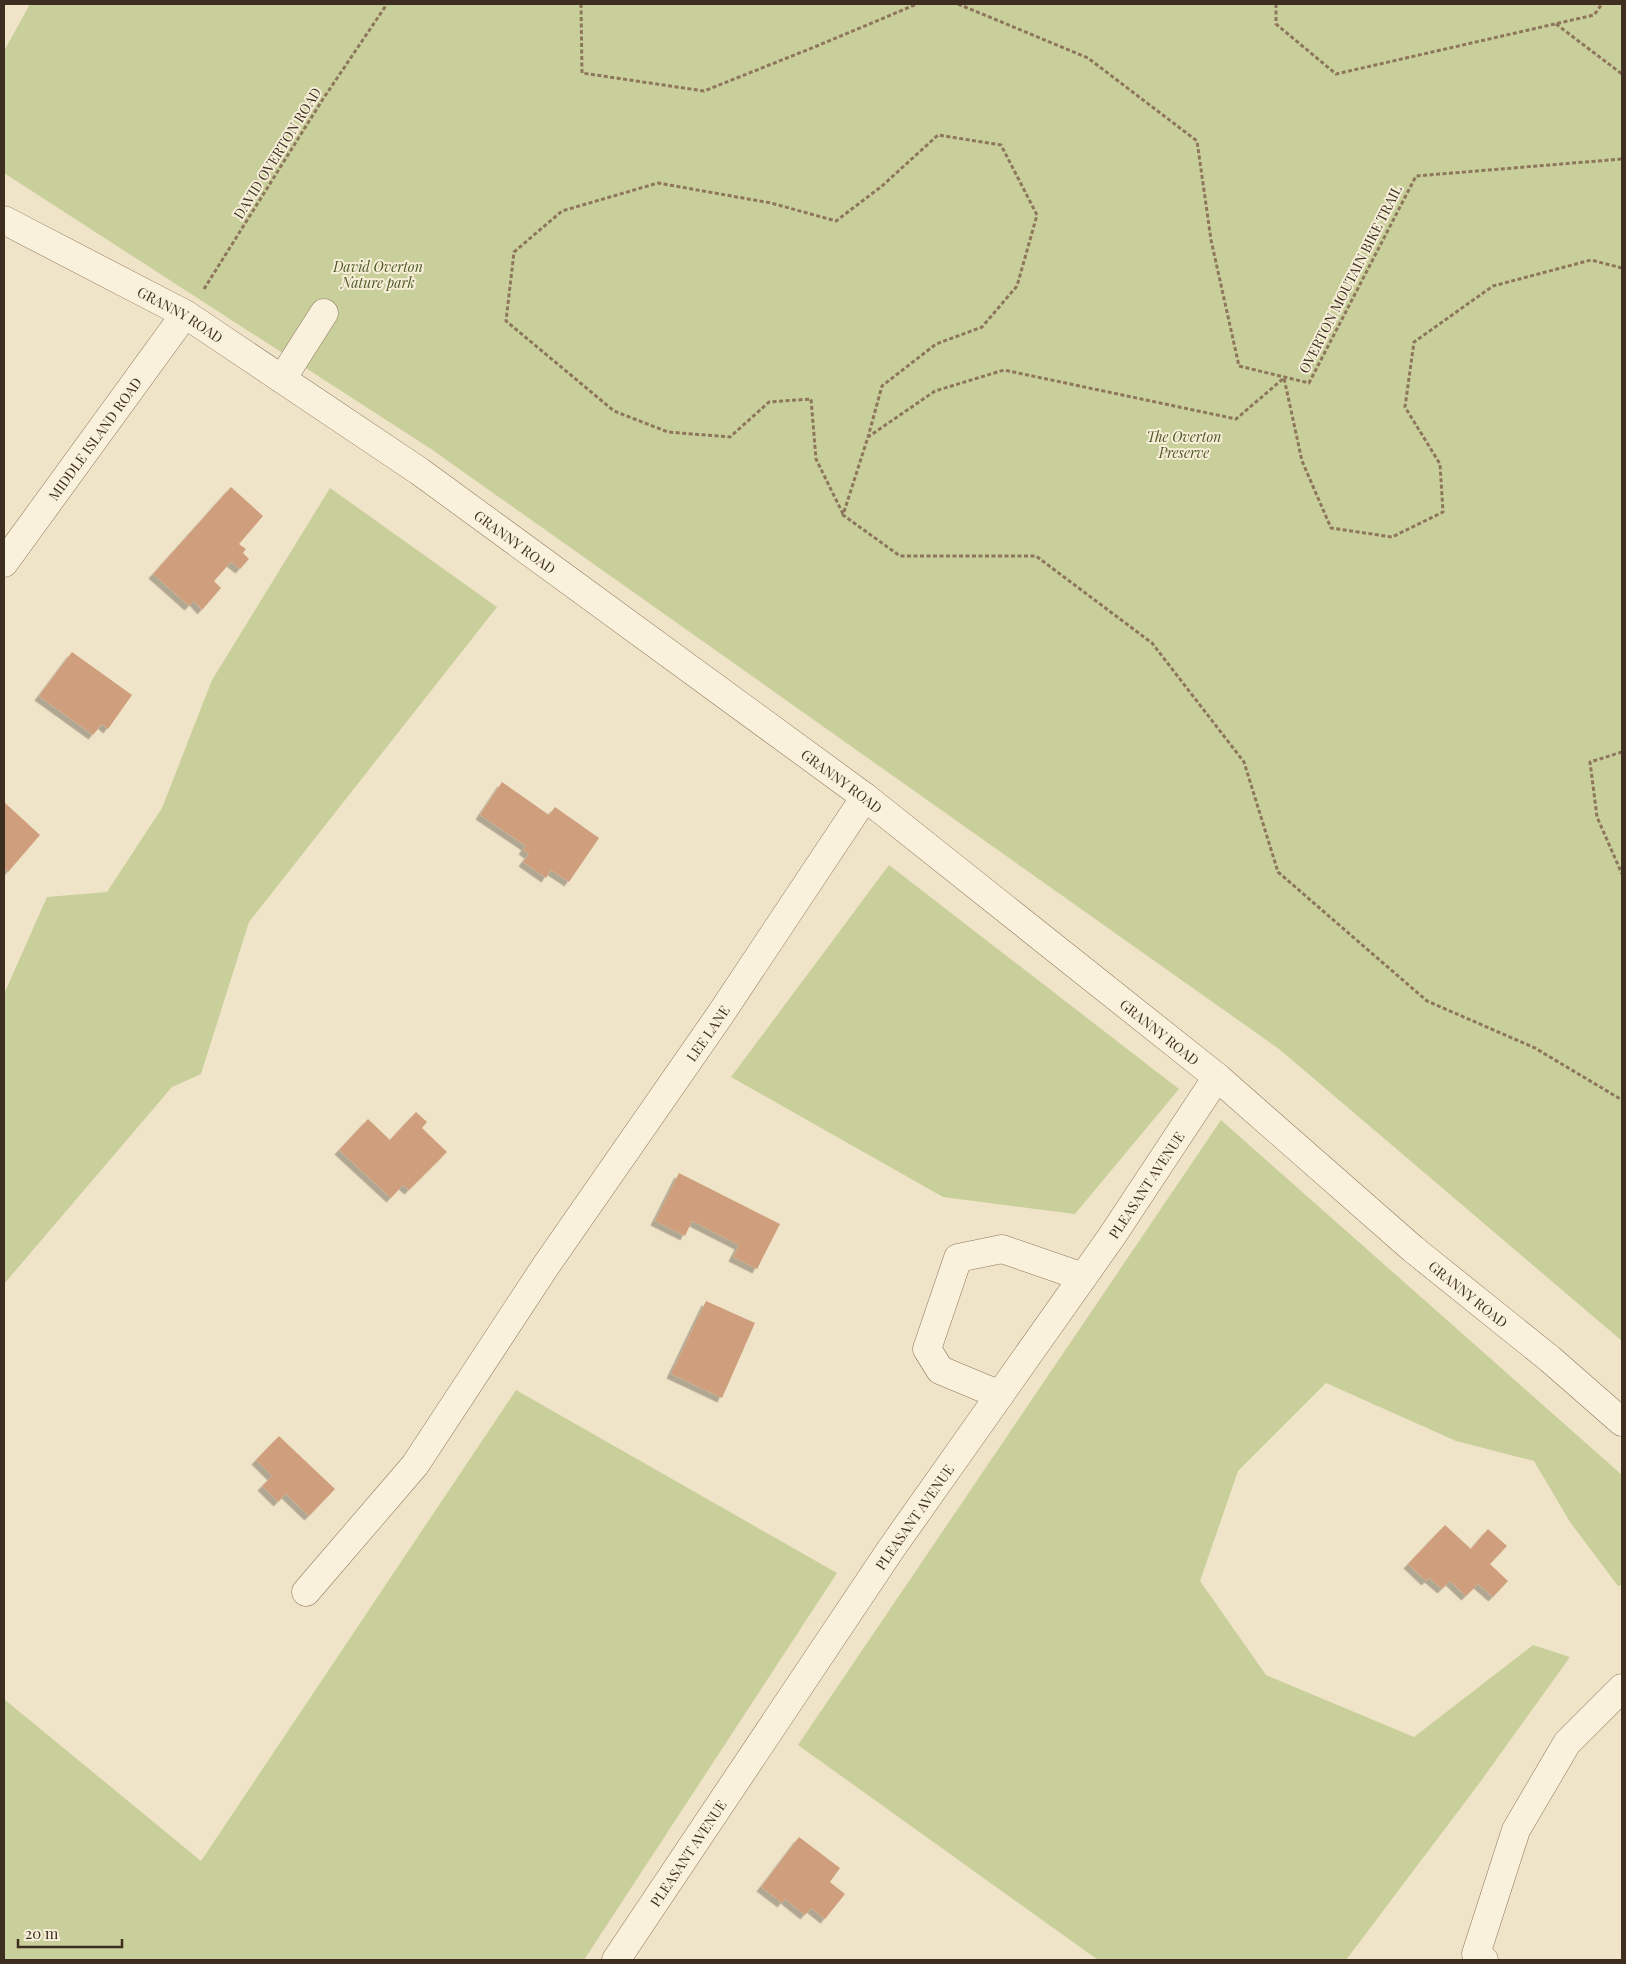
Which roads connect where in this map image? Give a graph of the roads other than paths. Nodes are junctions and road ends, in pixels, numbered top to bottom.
1 (4, 220) edge
2 (324, 313) dead end
3 (185, 314) junction
4 (282, 379) junction
5 (4, 563) edge
6 (865, 797) junction
7 (1218, 1077) junction
8 (1083, 1277) junction
9 (1000, 1395) junction
10 (1622, 1422) edge
11 (306, 1592) dead end
12 (1622, 1688) edge
13 (616, 1960) edge
14 (1484, 1960) edge

1 - 3 street, GRANNY ROAD
2 - 4 street
3 - 4 street, GRANNY ROAD
3 - 5 street, MIDDLE ISLAND ROAD
4 - 6 street, GRANNY ROAD
6 - 7 street, GRANNY ROAD
6 - 11 street, LEE LANE
7 - 8 street, PLEASANT AVENUE
7 - 10 street, GRANNY ROAD
8 - 9 street, PLEASANT AVENUE
8 - 9 street
9 - 13 street, PLEASANT AVENUE
12 - 14 street

